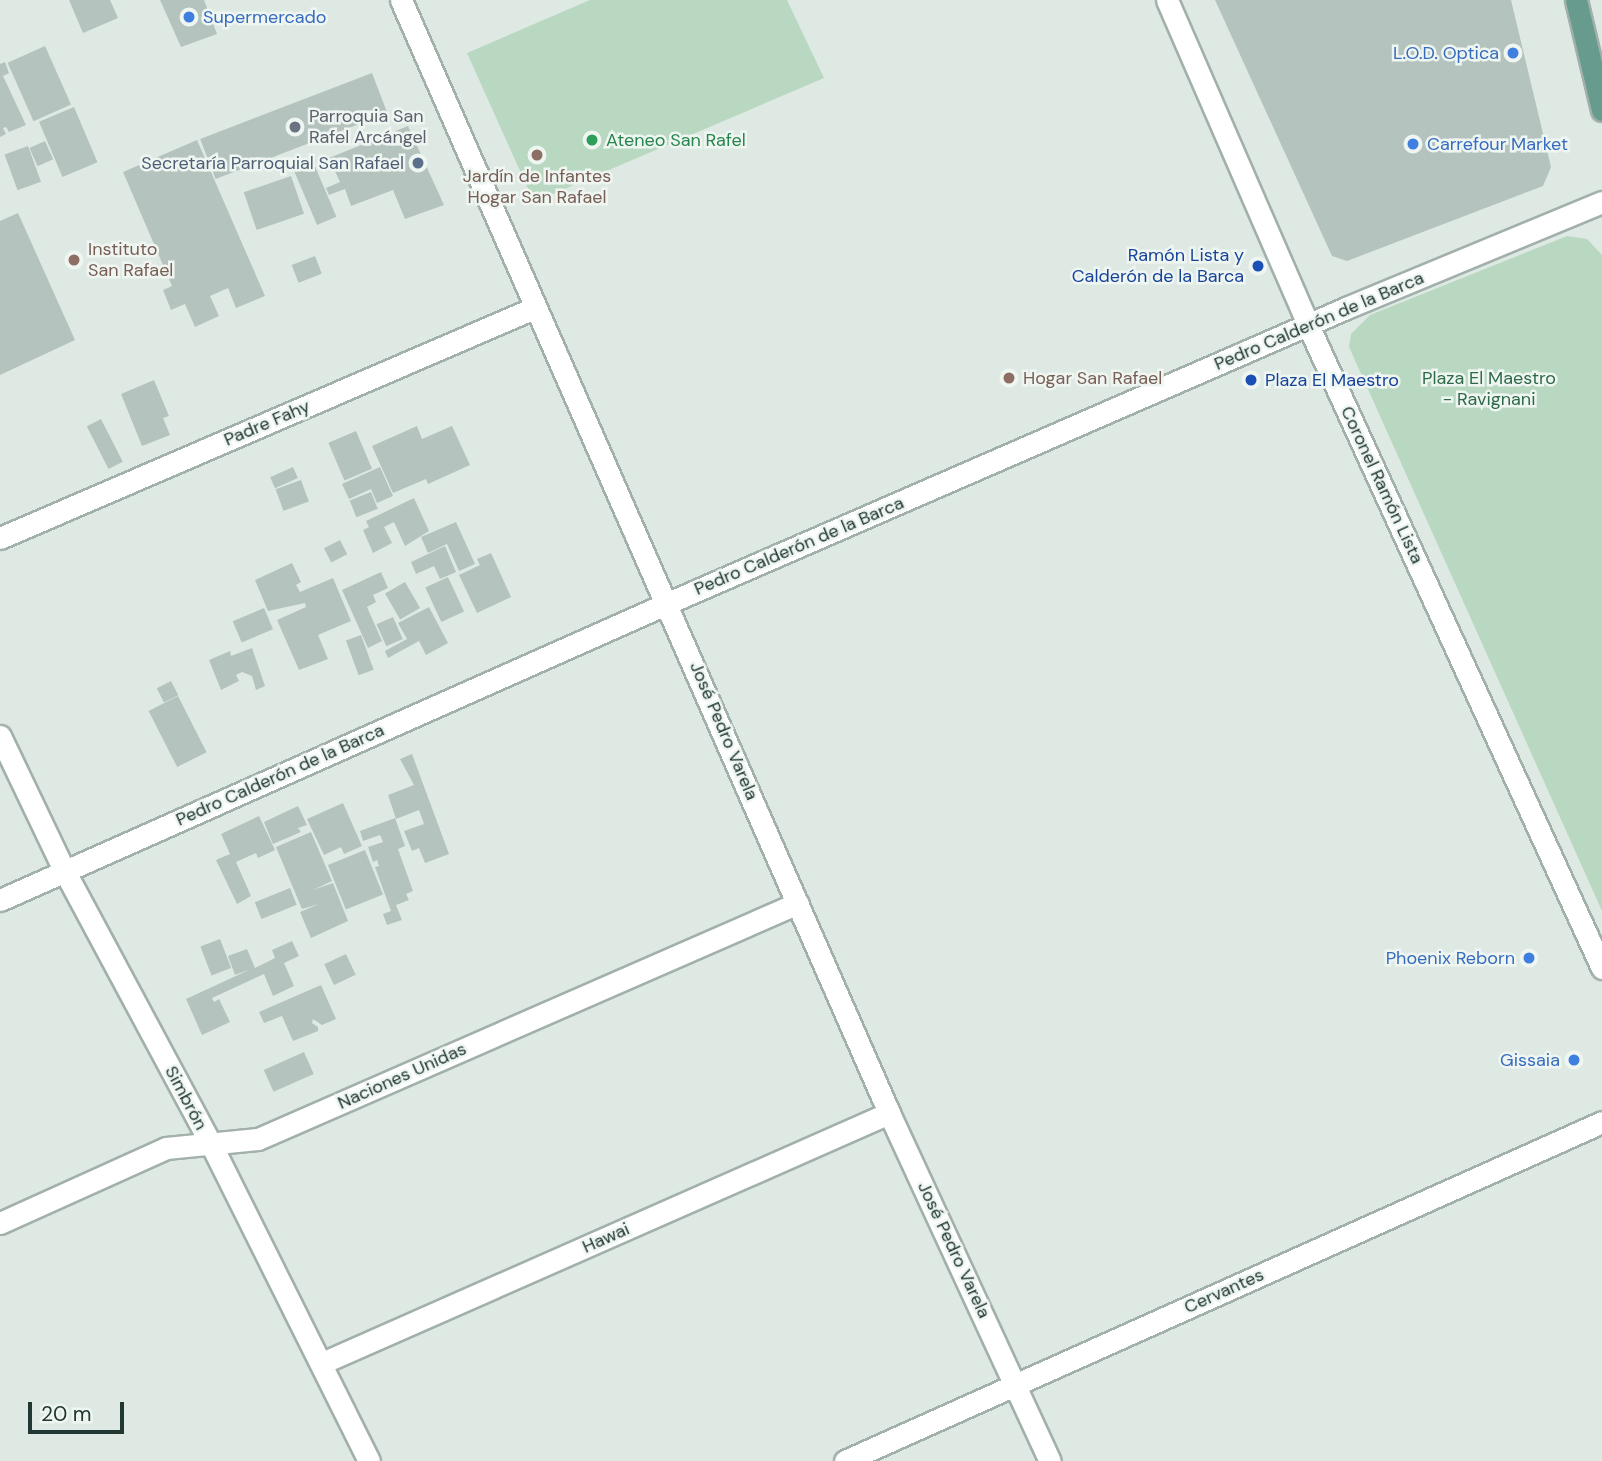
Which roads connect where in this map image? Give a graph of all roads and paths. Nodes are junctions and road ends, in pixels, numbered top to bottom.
1 (401, 0) edge
2 (1167, 0) edge
3 (1576, 0) edge
4 (1602, 110) edge
5 (1602, 202) edge
6 (534, 307) junction
7 (1308, 326) junction
8 (0, 538) edge
9 (668, 603) junction
10 (0, 736) edge
11 (64, 870) junction
12 (0, 900) edge
13 (798, 903) junction
14 (1602, 968) edge
15 (889, 1113) junction
16 (1602, 1122) edge
17 (211, 1144) junction
18 (0, 1223) edge
19 (322, 1363) junction
20 (1017, 1384) junction
21 (369, 1461) edge
22 (845, 1461) edge
23 (1050, 1461) edge

1 - 6 street, José Pedro Varela
2 - 7 street, Coronel Ramón Lista
3 - 4 main road
5 - 7 street, Pedro Calderón de la Barca
6 - 8 street, Padre Fahy
6 - 9 street, José Pedro Varela
7 - 9 street, Pedro Calderón de la Barca
7 - 14 street, Coronel Ramón Lista
9 - 11 street, Pedro Calderón de la Barca
9 - 13 street, José Pedro Varela
10 - 11 street, Simbrón
11 - 12 street, Pedro Calderón de la Barca
11 - 17 street, Simbrón
13 - 15 street, José Pedro Varela
13 - 17 street, Naciones Unidas
15 - 19 street, Hawai
15 - 20 street, José Pedro Varela
16 - 20 street, Cervantes
17 - 18 street, Naciones Unidas
17 - 19 street, Simbrón
19 - 21 street, Simbrón
20 - 22 street, Cervantes
20 - 23 street, José Pedro Varela

